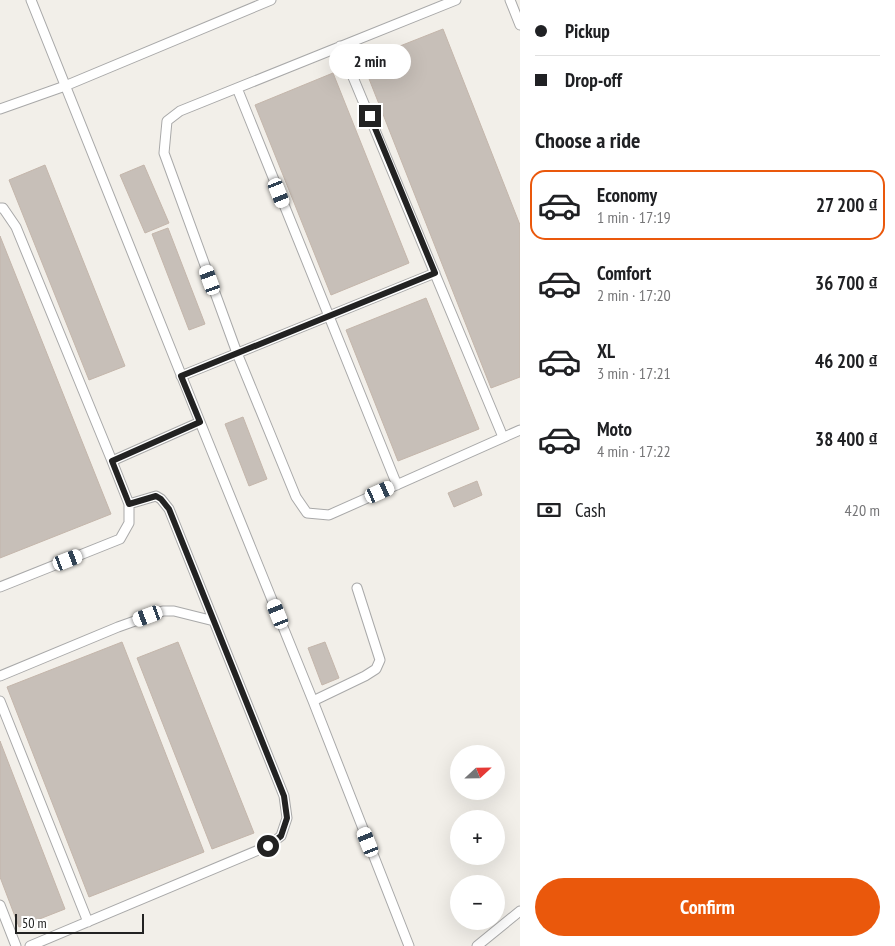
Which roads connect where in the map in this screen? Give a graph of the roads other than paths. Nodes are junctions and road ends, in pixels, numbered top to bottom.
1 (31, 0) edge
2 (271, 0) edge
3 (456, 0) edge
4 (510, 0) edge
5 (520, 25) edge
6 (340, 46) junction
7 (65, 86) junction
8 (236, 88) junction
9 (0, 109) edge
10 (0, 208) edge
11 (435, 273) junction
12 (329, 316) junction
13 (237, 353) junction
14 (181, 376) junction
15 (200, 422) junction
16 (520, 430) edge
17 (503, 437) junction
18 (112, 461) junction
19 (397, 485) junction
20 (129, 504) junction
21 (0, 587) edge
22 (357, 588) dead end
23 (214, 621) junction
24 (0, 676) edge
25 (0, 701) edge
26 (313, 701) junction
27 (0, 905) edge
28 (520, 910) edge
29 (88, 922) junction
30 (16, 946) edge
31 (30, 946) edge
32 (409, 946) edge
33 (477, 946) edge

1 - 7 lane
2 - 7 lane
3 - 6 lane
4 - 5 lane
6 - 8 lane
6 - 11 lane
7 - 9 lane
7 - 14 lane
8 - 12 lane
8 - 13 lane
10 - 18 lane
11 - 12 lane
11 - 17 lane
12 - 13 lane
12 - 19 lane
13 - 14 lane
13 - 19 lane
14 - 15 lane
15 - 18 lane
15 - 26 lane
16 - 17 lane
17 - 19 lane
18 - 20 lane
20 - 21 lane
20 - 23 lane
22 - 26 lane
23 - 24 lane
23 - 29 lane
25 - 29 lane
26 - 32 lane
27 - 30 lane
28 - 33 lane
29 - 31 lane

